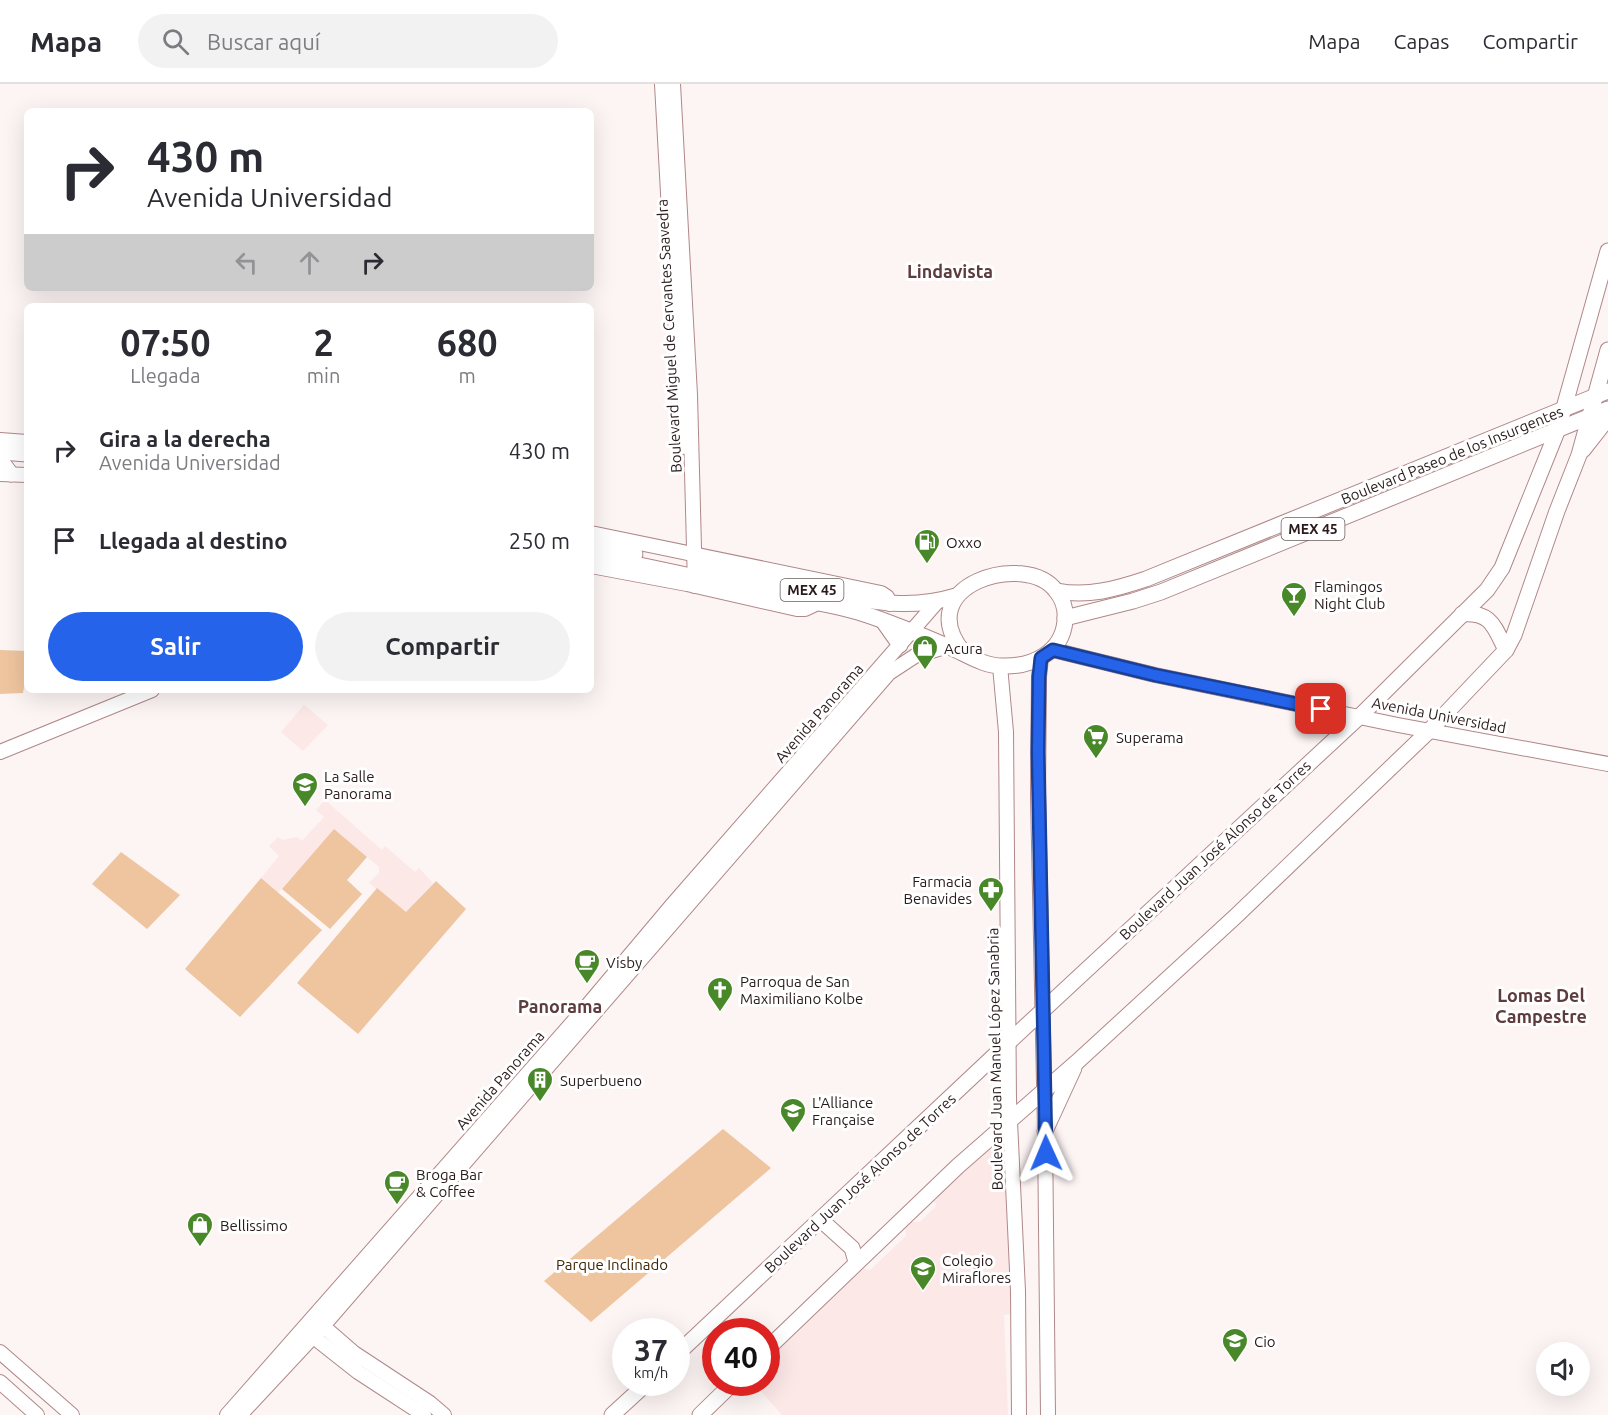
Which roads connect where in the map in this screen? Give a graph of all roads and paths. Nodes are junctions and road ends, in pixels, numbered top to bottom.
1 (662, 84) edge
2 (673, 84) edge
3 (1608, 251) edge
4 (1607, 359) edge
5 (1601, 394) edge
6 (1564, 409) junction
7 (1608, 409) edge
8 (1590, 416) junction
9 (1608, 418) edge
10 (1558, 429) junction
11 (0, 440) edge
12 (24, 442) edge
13 (1517, 446) junction
14 (24, 455) edge
15 (1579, 455) junction
16 (24, 464) edge
17 (3, 465) edge
18 (1541, 466) junction
19 (24, 474) edge
20 (594, 534) edge
21 (594, 546) edge
22 (594, 555) edge
23 (594, 566) edge
24 (692, 570) junction
25 (1057, 591) junction
26 (956, 596) junction
27 (937, 602) junction
28 (1462, 614) junction
29 (1065, 618) junction
30 (883, 621) junction
31 (912, 631) junction
32 (900, 645) junction
33 (948, 646) junction
34 (1506, 650) junction
35 (964, 653) junction
36 (1047, 654) junction
37 (1000, 666) junction
38 (146, 693) edge
39 (1359, 717) junction
40 (1430, 730) junction
41 (0, 752) edge
42 (1608, 764) edge
43 (1042, 1011) junction
44 (1009, 1043) junction
45 (1077, 1062) junction
46 (1044, 1092) junction
47 (1011, 1121) junction
48 (1046, 1131) junction
49 (821, 1220) junction
50 (856, 1262) junction
51 (318, 1322) junction
52 (308, 1333) junction
53 (780, 1336) edge
54 (690, 1342) edge
55 (0, 1352) edge
56 (0, 1382) edge
57 (633, 1396) edge
58 (720, 1396) edge
59 (37, 1415) edge
60 (72, 1415) edge
61 (227, 1415) edge
62 (240, 1415) edge
63 (424, 1415) edge
64 (444, 1415) edge
65 (612, 1415) edge
66 (700, 1415) edge
67 (1019, 1415) edge
68 (1048, 1415) edge

1 - 24 street, Boulevard Miguel de Cervantes Saavedra
2 - 24 street, Boulevard Miguel de Cervantes Saavedra
3 - 6 main road, Boulevard Juan José Alonso de Torres
4 - 5 main road
5 - 6 main road, Boulevard Paseo de los Insurgentes / MEX 45
5 - 8 main road
6 - 10 main road, Boulevard Juan José Alonso de Torres
6 - 25 main road, Boulevard Paseo de los Insurgentes / MEX 45
7 - 8 main road, Boulevard Paseo de los Insurgentes / MEX 45
8 - 10 main road, Boulevard Paseo de los Insurgentes / MEX 45
8 - 15 main road
9 - 15 main road
10 - 13 main road, Boulevard Paseo de los Insurgentes / MEX 45
10 - 18 main road, Boulevard Juan José Alonso de Torres
11 - 12 street
13 - 18 main road
13 - 29 main road, Boulevard Paseo de los Insurgentes / MEX 45
14 - 17 main road
15 - 34 main road
16 - 17 main road
17 - 19 street
18 - 28 main road, Boulevard Juan José Alonso de Torres
20 - 24 street
21 - 24 main road, MEX 45
22 - 24 main road, MEX 45
23 - 24 street
24 - 27 main road, MEX 45
24 - 30 main road, MEX 45
25 - 26 main road
25 - 29 main road
26 - 27 main road, MEX 45
26 - 35 main road
27 - 31 street, Avenida Panorama
28 - 34 main road
28 - 39 main road, Boulevard Juan José Alonso de Torres
29 - 36 main road
30 - 31 main road, MEX 45
30 - 32 main road
31 - 32 street, Avenida Panorama
31 - 33 main road, MEX 45
32 - 51 street, Avenida Panorama
33 - 35 main road, MEX 45
33 - 51 street, Avenida Panorama
34 - 40 main road
35 - 37 main road
36 - 37 main road
36 - 39 street, Avenida Universidad
36 - 43 street
37 - 44 street, Boulevard Juan Manuel López Sanabria
38 - 41 street
39 - 40 street, Avenida Universidad
39 - 43 main road, Boulevard Juan José Alonso de Torres
40 - 42 street, Avenida Universidad
40 - 45 main road
43 - 44 main road, Boulevard Juan José Alonso de Torres
43 - 46 street
44 - 47 street, Boulevard Juan Manuel López Sanabria
44 - 49 main road, Boulevard Juan José Alonso de Torres
45 - 46 main road
45 - 48 main road
46 - 47 main road
46 - 48 street
47 - 50 main road
47 - 67 street, Boulevard Juan Manuel López Sanabria
48 - 68 street
49 - 50 main road
49 - 54 main road, Boulevard Juan José Alonso de Torres
50 - 53 main road
51 - 52 street, Avenida Panorama
51 - 64 street
52 - 61 street, Avenida Panorama
52 - 62 street, Avenida Panorama
52 - 63 street
55 - 60 street
56 - 59 street
57 - 65 main road
58 - 66 main road

